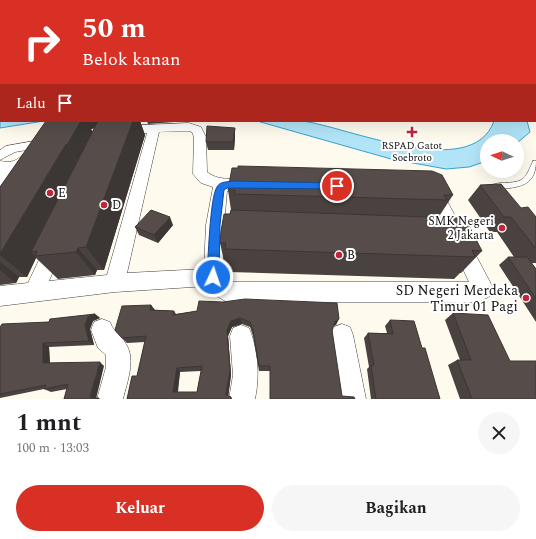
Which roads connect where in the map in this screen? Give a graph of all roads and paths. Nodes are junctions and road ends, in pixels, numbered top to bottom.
1 (154, 129) junction
2 (105, 138) edge
3 (8, 156) edge
4 (536, 163) edge
5 (36, 173) edge
6 (0, 182) edge
7 (265, 184) edge
8 (224, 185) junction
9 (491, 187) edge
10 (416, 188) edge
11 (433, 233) edge
12 (457, 234) junction
13 (60, 236) edge
14 (213, 277) junction
15 (115, 283) junction
16 (34, 292) junction
17 (0, 296) edge
18 (102, 330) dead end
19 (342, 335) dead end
20 (241, 336) dead end
21 (110, 399) edge
22 (242, 399) edge
23 (353, 399) edge

1 - 2 street
1 - 8 street
1 - 15 street
3 - 5 street
3 - 6 street
4 - 9 lane
7 - 8 street
8 - 14 street
10 - 12 street
11 - 12 street
12 - 14 street
13 - 16 street
14 - 15 street
15 - 16 street
16 - 17 street
18 - 21 street
19 - 23 street
20 - 22 street

